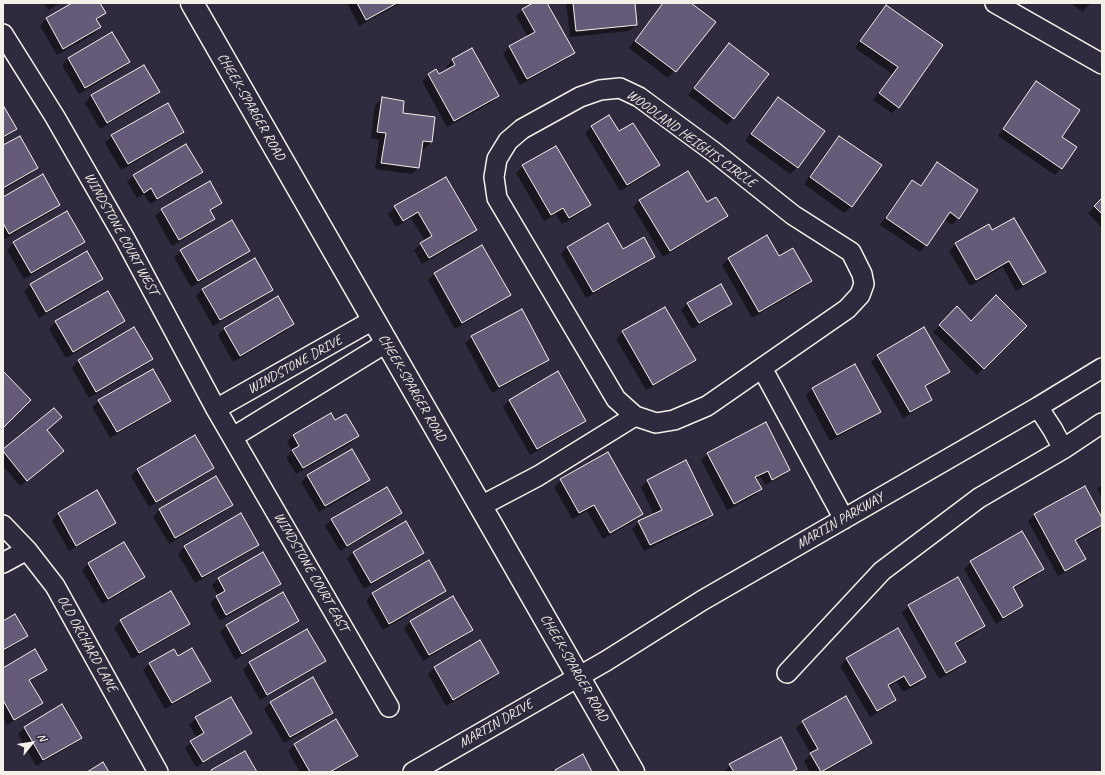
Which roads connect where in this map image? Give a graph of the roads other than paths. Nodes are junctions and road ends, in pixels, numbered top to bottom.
1 (192, 3) edge
2 (995, 3) edge
3 (3, 34) edge
4 (1102, 64) edge
5 (373, 320) junction
6 (386, 343) junction
7 (762, 368) junction
8 (1102, 368) edge
9 (1038, 407) junction
10 (216, 409) junction
11 (634, 416) junction
12 (1102, 424) edge
13 (232, 437) junction
14 (1063, 449) junction
15 (481, 506) junction
16 (844, 519) junction
17 (3, 525) edge
18 (27, 550) junction
19 (3, 564) edge
20 (787, 673) dead end
21 (579, 676) junction
22 (389, 707) dead end
23 (158, 772) edge
24 (413, 772) edge
25 (633, 772) edge

1 - 5 main road, CHEEK-SPARGER ROAD
2 - 4 street
3 - 10 street, WINDSTONE COURT WEST
5 - 6 main road, CHEEK-SPARGER ROAD
5 - 10 street, WINDSTONE DRIVE
6 - 13 street, WINDSTONE DRIVE
6 - 15 main road, CHEEK-SPARGER ROAD
7 - 11 street, WOODLAND HEIGHTS CIRCLE
7 - 11 street, WOODLAND HEIGHTS CIRCLE
7 - 16 street
8 - 9 street, MARTIN PARKWAY
9 - 14 street
9 - 16 street, MARTIN PARKWAY
10 - 13 street, WINDSTONE COURT WEST
11 - 15 street
12 - 14 street
13 - 22 street, WINDSTONE COURT EAST
14 - 20 street
15 - 21 main road, CHEEK-SPARGER ROAD
16 - 21 street, MARTIN PARKWAY
17 - 18 street, OLD ORCHARD LANE
18 - 19 street
18 - 23 street, OLD ORCHARD LANE
21 - 24 street, MARTIN DRIVE
21 - 25 main road, CHEEK-SPARGER ROAD

